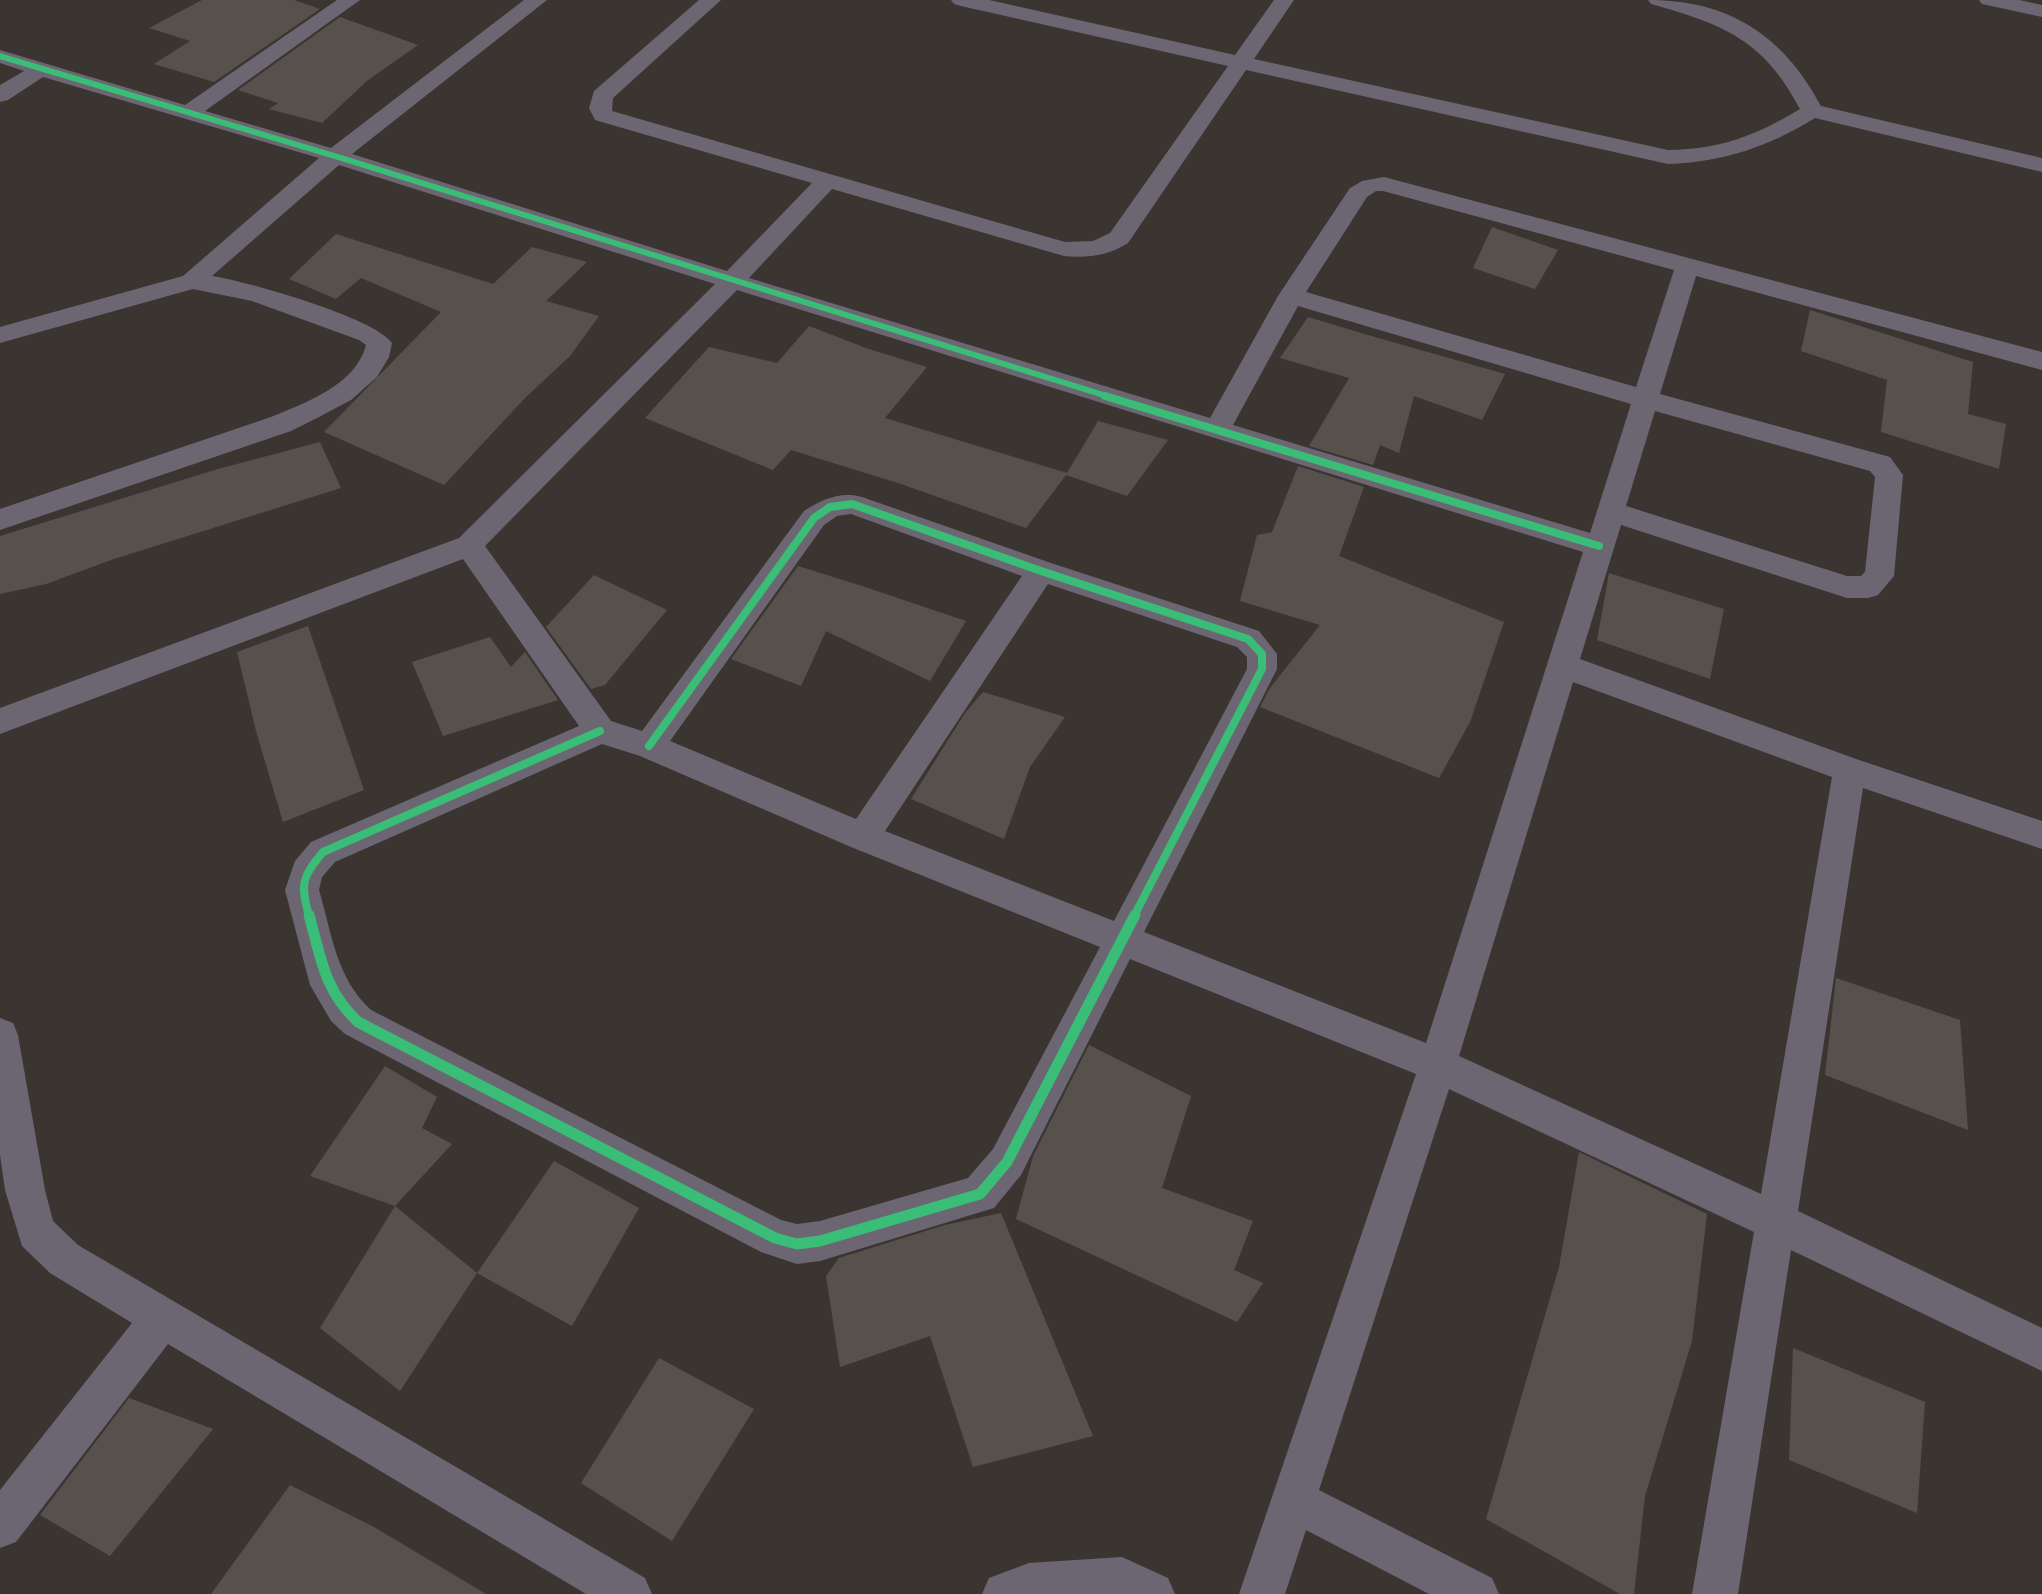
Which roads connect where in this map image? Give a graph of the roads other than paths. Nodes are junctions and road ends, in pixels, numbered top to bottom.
1 (350, 0) edge
2 (537, 0) edge
3 (711, 0) edge
4 (961, 0) edge
5 (1284, 0) edge
6 (1658, 0) edge
7 (1989, 0) edge
8 (2042, 11) edge
9 (0, 56) edge
10 (1241, 63) junction
11 (41, 69) junction
12 (0, 95) edge
13 (1812, 111) junction
14 (189, 112) junction
15 (335, 156) junction
16 (2042, 165) edge
17 (828, 180) junction
18 (1687, 266) junction
19 (192, 281) junction
20 (732, 281) junction
21 (1291, 296) junction
22 (0, 335) edge
23 (2042, 361) edge
24 (1645, 399) junction
25 (1216, 431) junction
26 (1609, 511) junction
27 (0, 520) edge
28 (469, 545) junction
29 (1599, 546) junction
30 (1041, 571) junction
31 (1562, 665) junction
32 (0, 721) edge
33 (600, 731) junction
34 (649, 746) junction
35 (1850, 770) junction
36 (2042, 835) edge
37 (863, 837) junction
38 (1122, 939) junction
39 (0, 1035) edge
40 (1438, 1065) junction
41 (1775, 1221) junction
42 (163, 1317) junction
43 (2042, 1350) edge
44 (1293, 1500) junction
45 (0, 1526) edge
46 (629, 1594) edge
47 (1005, 1594) edge
48 (1152, 1594) edge
49 (1262, 1594) edge
50 (1476, 1594) edge
51 (1715, 1594) edge

1 - 14 street
2 - 15 street
3 - 17 street
4 - 10 street
5 - 10 street
6 - 13 street
7 - 8 street
9 - 11 street
10 - 13 street
10 - 17 street
11 - 12 street
11 - 14 street
13 - 16 street
14 - 15 street
15 - 19 street
15 - 20 street
17 - 20 street
18 - 21 street
18 - 23 street
18 - 24 street
19 - 22 street
19 - 27 street
20 - 25 street
20 - 28 street
21 - 24 street
21 - 25 street
24 - 26 street
24 - 26 street
25 - 29 street
26 - 29 street
28 - 32 street
28 - 33 street
29 - 31 street
30 - 34 street
30 - 37 street
30 - 38 street
31 - 35 street
31 - 40 street
33 - 34 street
33 - 38 street
34 - 37 street
35 - 36 street
35 - 41 street
37 - 38 street
38 - 40 street
39 - 42 street
40 - 41 street
40 - 44 street
41 - 43 street
41 - 51 street
42 - 45 street
42 - 46 street
44 - 49 street
44 - 50 street
47 - 48 street

